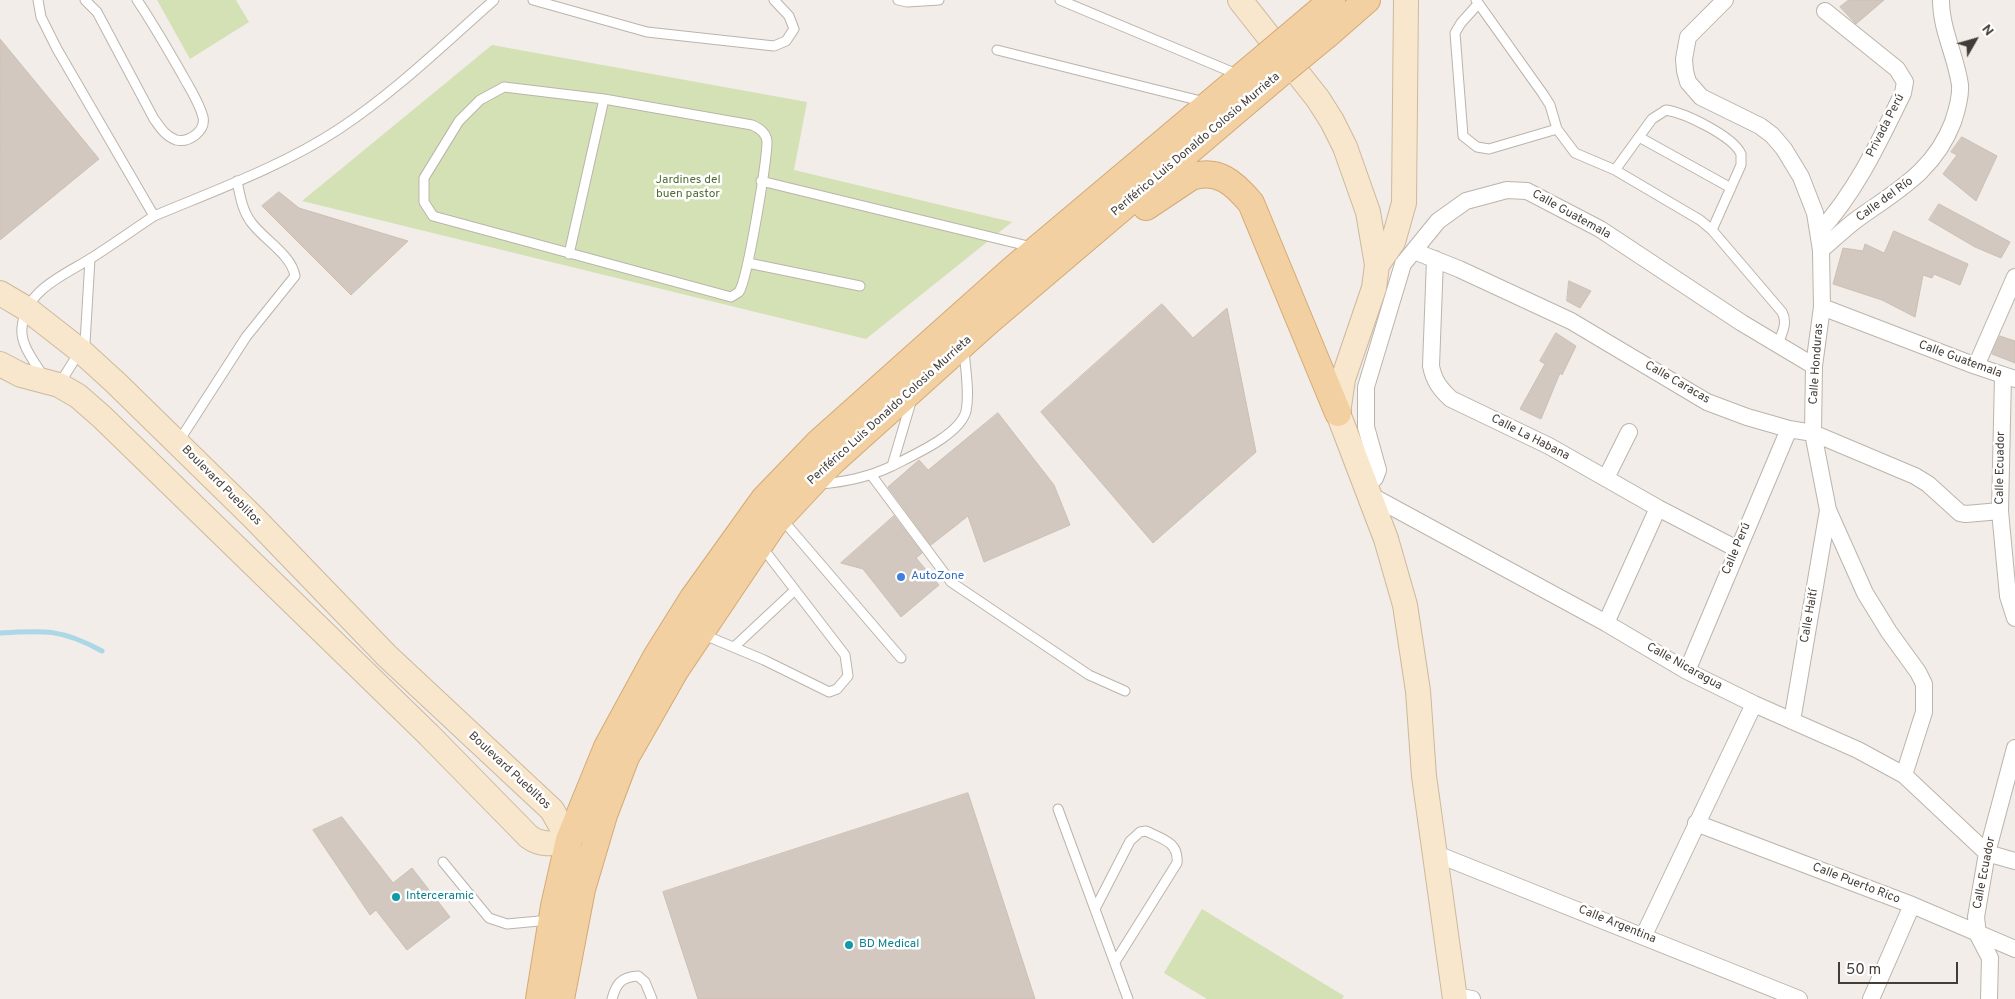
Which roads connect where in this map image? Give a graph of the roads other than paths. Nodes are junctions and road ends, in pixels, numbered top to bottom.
1 (38, 0) edge
2 (85, 0) edge
3 (137, 0) edge
4 (494, 0) edge
5 (533, 0) edge
6 (774, 0) edge
7 (898, 0) edge
8 (940, 0) edge
9 (1060, 0) edge
10 (1239, 0) edge
11 (1332, 0) edge
12 (1367, 0) edge
13 (1406, 0) edge
14 (1725, 0) edge
15 (1940, 1) edge
16 (1477, 2) edge
17 (1825, 11) dead end
18 (1319, 26) junction
19 (997, 50) dead end
20 (1260, 75) junction
21 (604, 99) junction
22 (1223, 107) junction
23 (1556, 129) junction
24 (1639, 136) junction
25 (1615, 170) junction
26 (237, 181) junction
27 (761, 181) junction
28 (1731, 188) junction
29 (154, 216) junction
30 (1712, 230) junction
31 (1819, 232) junction
32 (1037, 249) junction
33 (1821, 250) junction
34 (1414, 251) junction
35 (569, 254) junction
36 (90, 259) junction
37 (1435, 259) junction
38 (748, 263) junction
39 (1378, 265) junction
40 (1043, 276) junction
41 (2015, 277) edge
42 (860, 286) dead end
43 (10, 302) edge
44 (1822, 308) junction
45 (961, 330) junction
46 (1778, 344) junction
47 (82, 352) junction
48 (0, 364) edge
49 (1814, 366) junction
50 (1976, 366) junction
51 (2009, 378) edge
52 (52, 383) junction
53 (918, 385) junction
54 (1338, 412) junction
55 (1789, 429) junction
56 (1628, 432) dead end
57 (1813, 433) junction
58 (178, 443) junction
59 (892, 466) junction
60 (872, 476) junction
61 (800, 477) junction
62 (1606, 478) junction
63 (1368, 490) junction
64 (772, 508) junction
65 (1658, 508) junction
66 (1828, 510) junction
67 (2000, 511) junction
68 (752, 535) junction
69 (1737, 549) junction
70 (796, 590) junction
71 (330, 597) junction
72 (2015, 618) edge
73 (310, 620) junction
74 (1606, 623) junction
75 (688, 629) junction
76 (734, 647) junction
77 (387, 656) junction
78 (901, 658) dead end
79 (1687, 671) junction
80 (366, 675) junction
81 (1125, 691) dead end
82 (1754, 704) junction
83 (1792, 721) junction
84 (2015, 748) edge
85 (1904, 775) junction
86 (1058, 809) dead end
87 (604, 815) junction
88 (1696, 823) junction
89 (569, 840) junction
90 (1434, 853) junction
91 (1987, 853) junction
92 (2015, 861) edge
93 (443, 862) dead end
94 (582, 889) junction
95 (1912, 905) junction
96 (1095, 909) junction
97 (564, 917) junction
98 (1644, 935) junction
99 (1978, 935) junction
100 (2015, 949) edge
101 (1115, 962) junction
102 (1460, 998) edge
103 (539, 999) edge
104 (561, 999) edge
105 (612, 999) edge
106 (652, 999) edge
107 (1128, 999) edge
108 (1799, 999) edge
109 (1872, 999) edge
110 (1989, 999) edge

1 - 29 lane
2 - 3 lane
4 - 26 lane
5 - 6 lane
7 - 8 lane
9 - 20 lane
10 - 39 street
11 - 18 main road, Periférico Luis Donaldo Colosio Murrieta
12 - 18 main road, Periférico Luis Donaldo Colosio Murrieta
13 - 39 street
14 - 31 street, Calle Honduras
15 - 33 street, Calle del Río
16 - 23 lane
16 - 23 lane
17 - 31 street, Privada Perú
18 - 20 main road, Periférico Luis Donaldo Colosio Murrieta, bridge
19 - 22 lane
20 - 22 main road, Periférico Luis Donaldo Colosio Murrieta
21 - 27 lane
21 - 35 lane
21 - 35 lane
22 - 32 main road, Periférico Luis Donaldo Colosio Murrieta
22 - 40 main road, Periférico Luis Donaldo Colosio Murrieta
23 - 25 lane
24 - 25 lane
24 - 28 lane
24 - 28 lane
25 - 30 lane
26 - 29 lane
26 - 58 lane
27 - 32 lane
27 - 38 lane
28 - 30 lane
29 - 36 lane
30 - 46 lane
31 - 33 street, Calle Honduras
32 - 45 main road, Periférico Luis Donaldo Colosio Murrieta
33 - 44 street, Calle Honduras
34 - 37 street, Calle Caracas
34 - 46 street, Calle Guatemala
34 - 63 street, Calle Guatemala
35 - 38 lane
36 - 43 lane
36 - 47 lane
37 - 55 street, Calle Caracas
37 - 62 street, Calle La Habana
38 - 42 lane
39 - 54 street
40 - 45 main road, Periférico Luis Donaldo Colosio Murrieta
40 - 54 main road
41 - 50 street
43 - 47 street, Boulevard Pueblitos
43 - 52 lane
44 - 49 street, Calle Honduras
44 - 50 street, Calle Guatemala
45 - 53 main road, Periférico Luis Donaldo Colosio Murrieta
45 - 59 lane
45 - 61 main road, Periférico Luis Donaldo Colosio Murrieta
46 - 49 street, Calle Guatemala
47 - 52 lane
47 - 58 street, Boulevard Pueblitos
48 - 52 street
49 - 57 street, Calle Honduras
50 - 51 street, Calle Guatemala
51 - 67 street, Calle Ecuador
52 - 73 street
53 - 59 lane
53 - 61 main road, Periférico Luis Donaldo Colosio Murrieta
54 - 63 street
55 - 57 street, Calle Caracas
55 - 69 street, Calle Perú
56 - 62 street
57 - 66 street, Calle Honduras
57 - 67 street, Calle Caracas
58 - 71 street, Boulevard Pueblitos
59 - 60 lane
60 - 61 lane
60 - 81 lane
61 - 64 main road, Periférico Luis Donaldo Colosio Murrieta
62 - 65 street, Calle La Habana
63 - 74 street, Calle Nicaragua
63 - 90 street
64 - 68 main road, Periférico Luis Donaldo Colosio Murrieta
64 - 78 lane
65 - 69 street, Calle La Habana
65 - 74 street
66 - 83 street, Calle Haití
66 - 85 street, Calle Honduras
67 - 72 street, Calle Ecuador
68 - 70 lane
68 - 75 main road, Periférico Luis Donaldo Colosio Murrieta
69 - 79 street, Calle Perú
70 - 76 lane
70 - 76 lane
71 - 73 street
71 - 77 street, Boulevard Pueblitos
73 - 80 street
74 - 79 street, Calle Nicaragua
75 - 76 lane
75 - 87 main road, Periférico Luis Donaldo Colosio Murrieta
75 - 89 main road, Periférico Luis Donaldo Colosio Murrieta
77 - 80 street
77 - 89 street, Boulevard Pueblitos
79 - 82 street, Calle Nicaragua
80 - 89 street
82 - 83 street, Calle Nicaragua
82 - 88 street
83 - 85 street, Calle Nicaragua
84 - 91 street, Calle Ecuador
85 - 91 street, Calle Nicaragua
86 - 96 lane
87 - 89 main road
87 - 94 main road, Periférico Luis Donaldo Colosio Murrieta
88 - 95 street, Calle Puerto Rico
88 - 98 street
89 - 94 main road
89 - 97 main road, Periférico Luis Donaldo Colosio Murrieta
90 - 98 street, Calle Argentina
90 - 102 street
91 - 92 street
91 - 99 street, Calle Ecuador
93 - 97 lane
94 - 97 main road, Periférico Luis Donaldo Colosio Murrieta
95 - 99 street, Calle Puerto Rico
95 - 109 street
96 - 101 lane
96 - 101 lane
97 - 103 main road, Periférico Luis Donaldo Colosio Murrieta
97 - 104 main road, Periférico Luis Donaldo Colosio Murrieta
98 - 108 street, Calle Argentina
99 - 100 street, Calle Puerto Rico
99 - 110 street, Calle Ecuador
101 - 107 lane
105 - 106 lane

